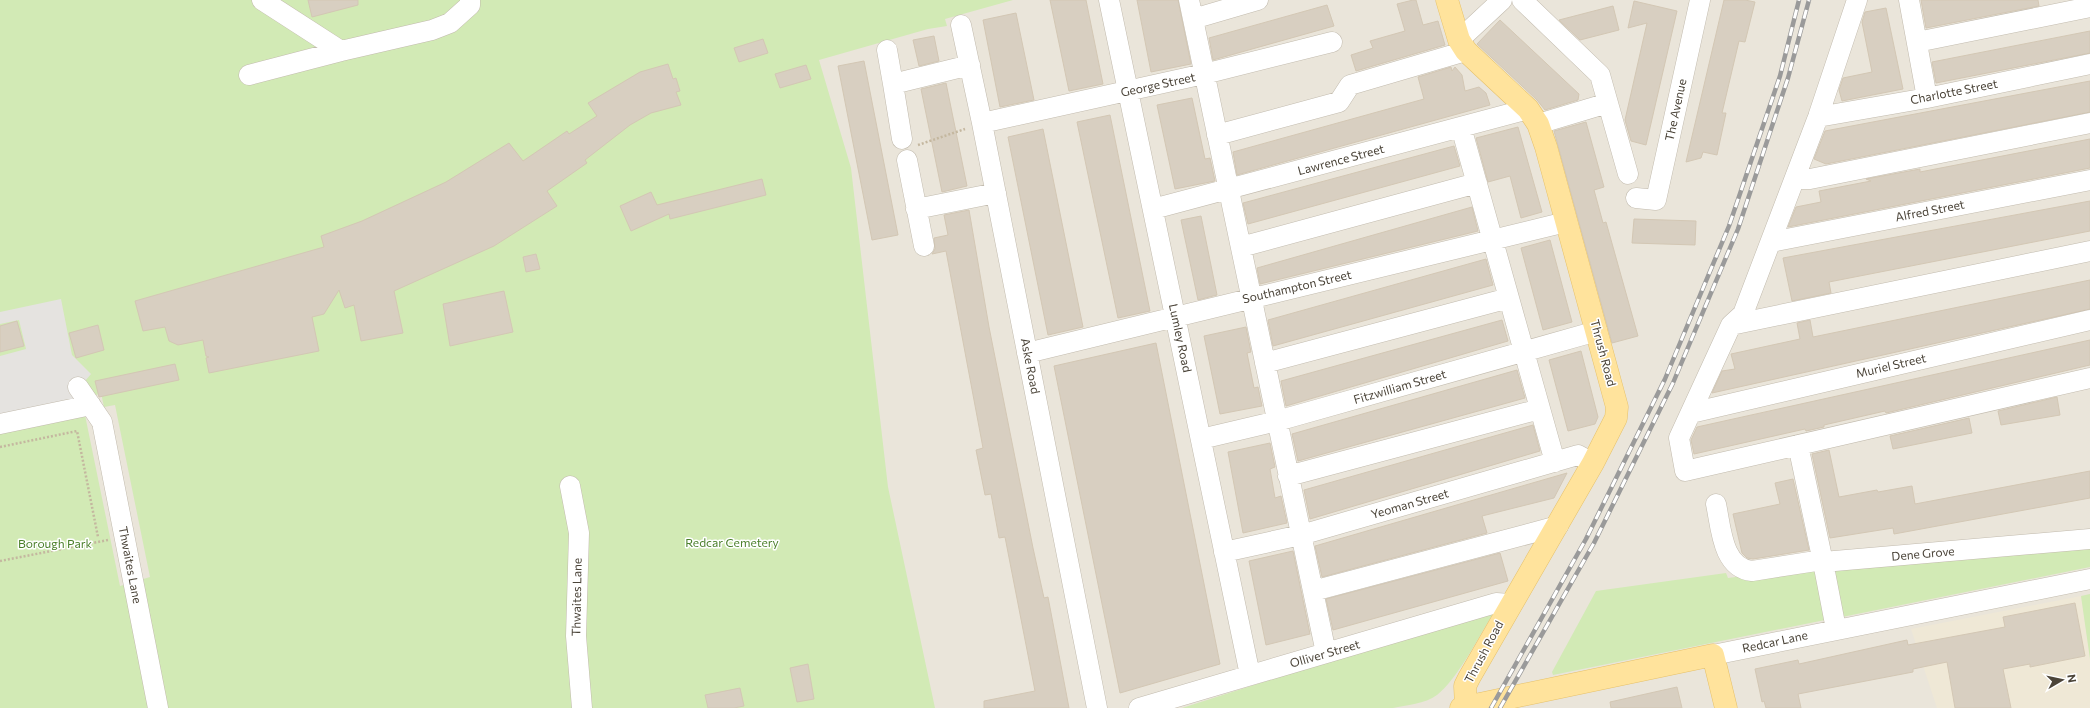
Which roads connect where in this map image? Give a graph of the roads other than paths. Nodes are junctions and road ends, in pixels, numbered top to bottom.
1 (262, 0) edge
2 (470, 0) edge
3 (1109, 0) edge
4 (1258, 0) edge
5 (1447, 0) edge
6 (1502, 0) edge
7 (1522, 0) edge
8 (1700, 0) edge
9 (1857, 0) edge
10 (1909, 0) edge
11 (2090, 7) edge
12 (1191, 10) edge
13 (961, 24) dead end
14 (1332, 42) dead end
15 (1917, 42) junction
16 (1463, 45) junction
17 (887, 50) dead end
18 (341, 51) junction
19 (2090, 64) edge
20 (970, 65) junction
21 (1204, 74) junction
22 (249, 75) dead end
23 (893, 84) junction
24 (1128, 91) junction
25 (1927, 98) junction
26 (1608, 103) junction
27 (1533, 117) junction
28 (1818, 117) junction
29 (2090, 123) edge
30 (982, 124) junction
31 (1462, 127) junction
32 (1217, 134) junction
33 (1628, 174) dead end
34 (1795, 179) junction
35 (2090, 180) edge
36 (1477, 183) junction
37 (1229, 190) junction
38 (996, 193) junction
39 (1636, 198) dead end
40 (916, 209) junction
41 (1153, 209) junction
42 (1566, 222) junction
43 (1493, 241) junction
44 (1771, 242) junction
45 (924, 246) dead end
46 (1242, 247) junction
47 (2090, 251) edge
48 (1251, 298) junction
49 (1510, 298) junction
50 (1175, 316) junction
51 (2090, 320) edge
52 (1732, 325) junction
53 (1597, 331) junction
54 (1524, 352) junction
55 (1027, 353) junction
56 (1265, 363) junction
57 (2090, 378) edge
58 (78, 387) dead end
59 (91, 405) junction
60 (1540, 408) junction
61 (1691, 412) junction
62 (1277, 421) junction
63 (0, 424) edge
64 (1201, 439) junction
65 (1798, 445) junction
66 (1555, 462) junction
67 (1593, 463) junction
68 (1288, 476) junction
69 (570, 486) dead end
70 (1716, 504) dead end
71 (1558, 526) junction
72 (1301, 535) junction
73 (2090, 539) edge
74 (1224, 552) junction
75 (1823, 562) junction
76 (2090, 579) edge
77 (1313, 591) junction
78 (1503, 604) junction
79 (1836, 629) junction
80 (1326, 653) junction
81 (1714, 655) junction
82 (1250, 675) junction
83 (1464, 707) edge
84 (158, 708) edge
85 (582, 708) edge
86 (1097, 708) edge
87 (1139, 708) edge
88 (1726, 708) edge

1 - 18 street
2 - 18 street
3 - 24 street, Lumley Road
4 - 12 street
5 - 16 main road, Thrush Road
6 - 16 street
7 - 26 street
8 - 39 street, The Avenue
9 - 28 street
10 - 15 street
11 - 15 street
12 - 21 street
13 - 20 street, Aske Road
14 - 21 street, George Street
15 - 25 street
16 - 27 main road, Thrush Road
16 - 32 street
17 - 23 street
18 - 22 street
19 - 25 street, Charlotte Street
20 - 23 street
20 - 30 street, Aske Road
21 - 24 street, George Street
21 - 32 street
23 - 40 street
24 - 30 street, George Street
24 - 41 street, Lumley Road
25 - 28 street, Charlotte Street
26 - 27 street, Lawrence Street
26 - 33 street
27 - 31 street, Lawrence Street
27 - 42 main road, Thrush Road
28 - 34 street
29 - 34 street
30 - 38 street, Aske Road
31 - 36 street
31 - 37 street, Lawrence Street
32 - 37 street
34 - 44 street
35 - 44 street, Alfred Street
36 - 43 street
36 - 46 street
37 - 41 street, Lawrence Street
37 - 46 street
38 - 40 street
38 - 55 street, Aske Road
40 - 45 street
41 - 50 street, Lumley Road
42 - 43 street, Southampton Street
42 - 53 main road, Thrush Road
43 - 48 street, Southampton Street
43 - 49 street
44 - 52 street
46 - 48 street
47 - 52 street
48 - 50 street, Southampton Street
48 - 56 street
49 - 54 street
49 - 56 street
50 - 55 street, Southampton Street
50 - 64 street, Lumley Road
51 - 61 street, Muriel Street
52 - 61 street
53 - 54 street, Fitzwilliam Street
53 - 67 main road, Thrush Road
54 - 60 street
54 - 62 street, Fitzwilliam Street
55 - 86 street, Aske Road
56 - 62 street
57 - 65 street
58 - 59 street
59 - 63 street
59 - 84 street, Thwaites Lane
60 - 66 street
60 - 68 street
61 - 65 street
62 - 64 street, Fitzwilliam Street
62 - 68 street
64 - 74 street, Lumley Road
65 - 75 street
66 - 67 street, Yeoman Street
66 - 72 street, Yeoman Street
67 - 71 main road, Thrush Road
68 - 72 street
69 - 85 street, Thwaites Lane
70 - 75 street, Dene Grove
71 - 77 street
71 - 78 main road, Thrush Road
72 - 74 street, Yeoman Street
72 - 77 street
73 - 75 street, Dene Grove
74 - 82 street, Lumley Road
75 - 79 street
76 - 79 street, Redcar Lane
77 - 80 street
78 - 80 street, Olliver Street
78 - 83 main road, Thrush Road
79 - 81 street, Redcar Lane
80 - 82 street, Olliver Street
81 - 83 main road, Redcar Lane
81 - 88 main road
82 - 87 street, Olliver Street

